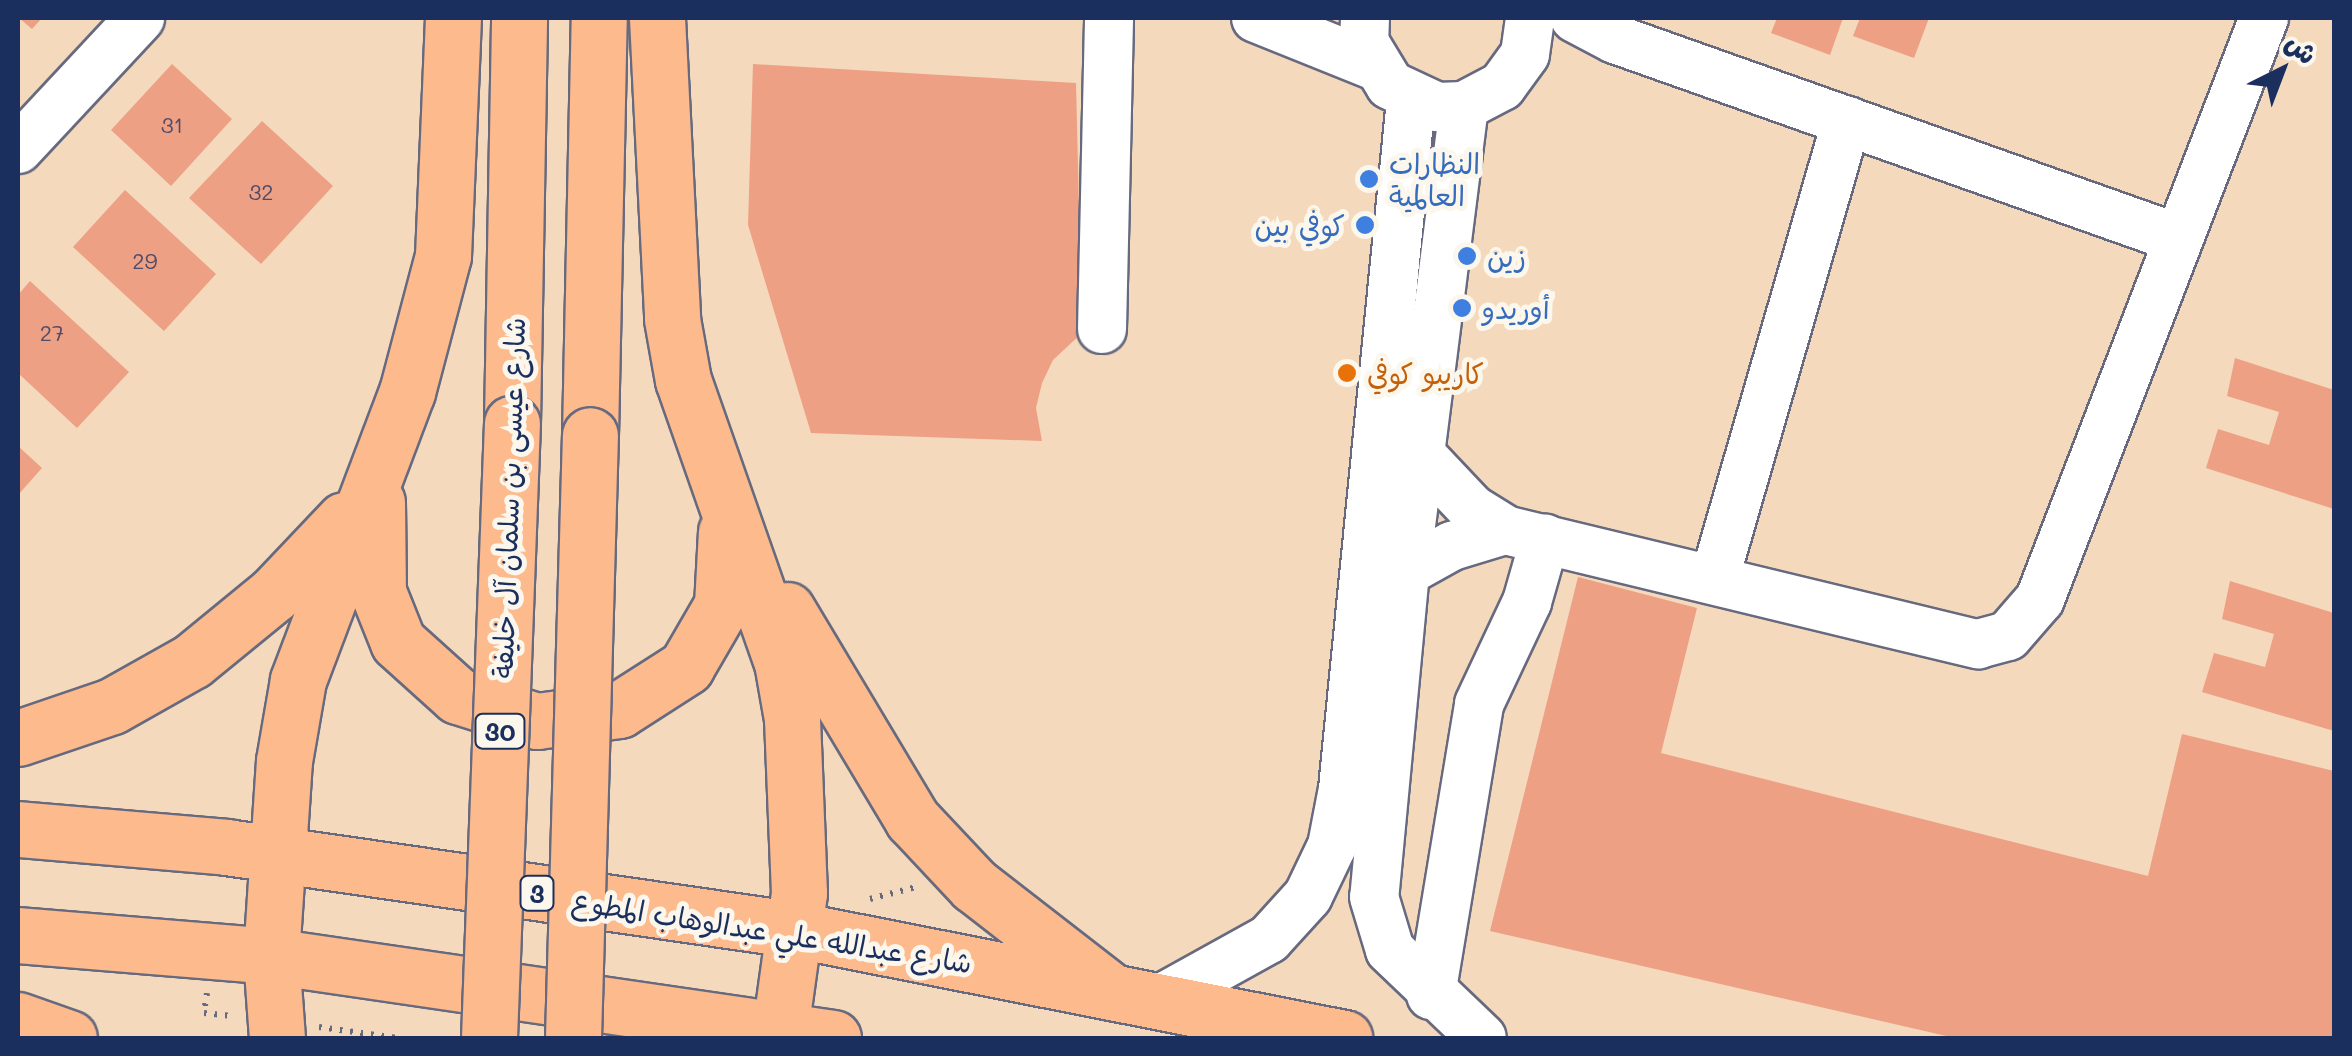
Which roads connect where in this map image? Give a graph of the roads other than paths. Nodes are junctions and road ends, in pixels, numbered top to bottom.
1 (140, 18) edge
2 (454, 18) edge
3 (519, 18) edge
4 (600, 18) edge
5 (657, 18) edge
6 (680, 18) edge
7 (1109, 18) edge
8 (1256, 18) edge
9 (1365, 18) edge
10 (1530, 18) edge
11 (2264, 18) edge
12 (1595, 28) edge
13 (1374, 65) junction
14 (1516, 70) junction
15 (656, 92) junction
16 (1411, 100) junction
17 (1464, 106) junction
18 (1847, 121) junction
19 (18, 149) edge
20 (2177, 238) junction
21 (1102, 329) dead end
22 (1419, 454) junction
23 (377, 479) junction
24 (725, 492) junction
25 (1525, 534) junction
26 (1405, 572) junction
27 (1714, 578) junction
28 (18, 738) edge
29 (18, 830) edge
30 (276, 856) junction
31 (797, 930) junction
32 (18, 935) edge
33 (271, 956) junction
34 (1431, 995) junction
35 (1134, 996) junction
36 (18, 1020) edge
37 (798, 1035) edge
38 (69, 1038) edge
39 (277, 1038) edge
40 (488, 1038) edge
41 (573, 1038) edge
42 (1344, 1038) edge
43 (1482, 1038) edge

1 - 19 street
2 - 23 main road
3 - 40 main road, شارع عيسى بن سلمان آل خليفة / 30, bridge
4 - 41 main road, bridge
5 - 15 main road
6 - 15 street
7 - 21 street
8 - 13 street
9 - 13 street
10 - 14 street
11 - 20 street
12 - 14 street
12 - 18 street
13 - 16 street
14 - 17 street
15 - 24 main road
16 - 17 street
16 - 35 street
17 - 22 street
18 - 20 street
18 - 27 street
20 - 27 street
22 - 25 street
22 - 26 street
23 - 24 main road
23 - 28 main road
23 - 30 main road
24 - 31 main road
24 - 35 main road
25 - 26 street
25 - 27 street
25 - 34 street
26 - 34 street
29 - 30 main road, شارع عبدالله علي عبدالوهاب المطوع / 3
30 - 31 main road, شارع عبدالله علي عبدالوهاب المطوع / 3
30 - 33 main road
31 - 35 main road, شارع عبدالله علي عبدالوهاب المطوع / 3
31 - 37 main road
32 - 33 main road
33 - 37 main road
33 - 39 main road
34 - 43 street
35 - 42 main road, شارع عبدالله علي عبدالوهاب المطوع / 3
36 - 38 main road

